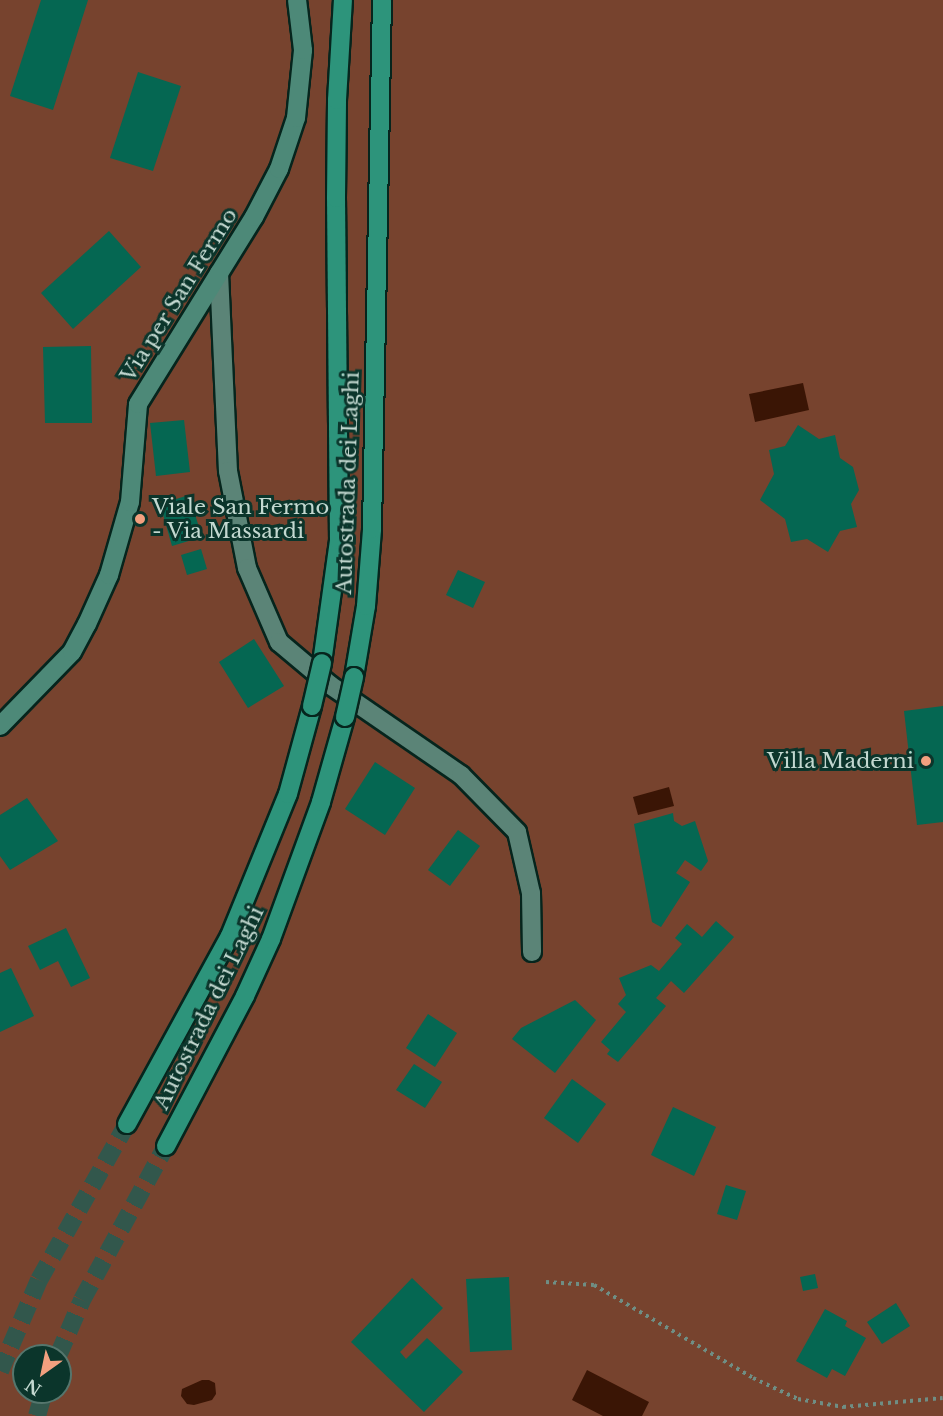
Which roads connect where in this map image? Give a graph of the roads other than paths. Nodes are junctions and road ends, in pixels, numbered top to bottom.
1 (297, 0) edge
2 (343, 0) edge
3 (382, 0) edge
4 (219, 273) junction
5 (0, 726) edge
6 (532, 951) dead end
7 (127, 1124) tunnel mouth
8 (166, 1146) tunnel mouth

1 - 4 main road, Via per San Fermo
2 - 7 highway, Autostrada dei Laghi, bridge
3 - 8 highway, Autostrada dei Laghi, bridge
4 - 5 main road, Via per San Fermo
4 - 6 street

